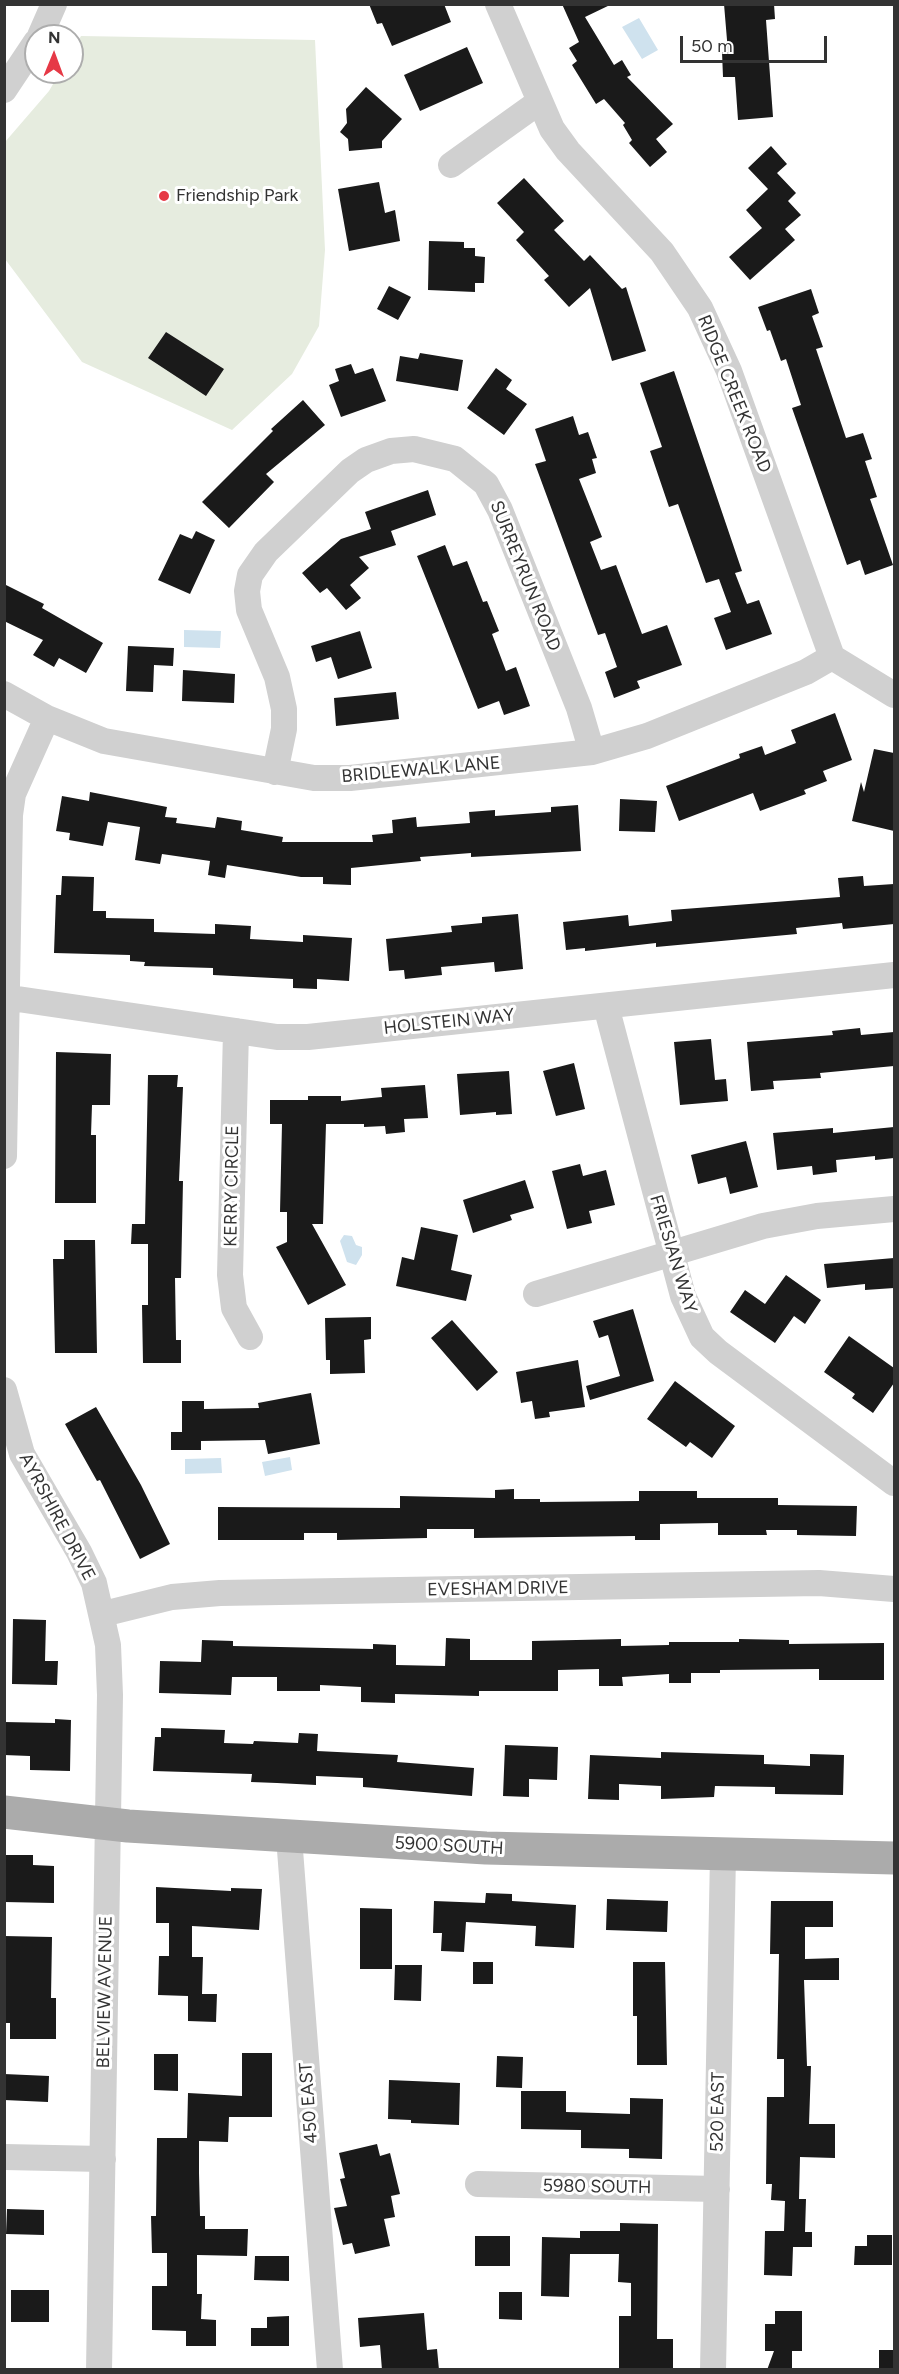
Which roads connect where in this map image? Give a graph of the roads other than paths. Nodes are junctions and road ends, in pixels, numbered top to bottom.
1 (54, 4) edge
2 (498, 4) edge
3 (45, 24) edge
4 (24, 60) edge
5 (4, 90) edge
6 (539, 102) junction
7 (451, 165) dead end
8 (832, 657) junction
9 (4, 694) edge
10 (894, 694) edge
11 (48, 718) junction
12 (592, 752) junction
13 (275, 772) junction
14 (894, 975) edge
15 (6, 997) edge
16 (606, 1005) junction
17 (236, 1031) junction
18 (4, 1156) edge
19 (894, 1209) edge
20 (671, 1254) junction
21 (536, 1294) dead end
22 (250, 1337) dead end
23 (4, 1390) edge
24 (894, 1483) edge
25 (894, 1589) edge
26 (103, 1614) junction
27 (4, 1812) edge
28 (107, 1824) junction
29 (289, 1837) junction
30 (723, 1854) junction
31 (894, 1858) edge
32 (4, 2157) edge
33 (103, 2159) junction
34 (478, 2184) dead end
35 (717, 2189) junction
36 (99, 2370) edge
37 (330, 2370) edge
38 (713, 2370) edge

1 - 3 street
2 - 6 street, RIDGE CREEK ROAD
4 - 5 street
6 - 7 street
6 - 8 street, RIDGE CREEK ROAD
8 - 10 street
8 - 12 street, BRIDLEWALK LANE
9 - 11 street, BRIDLEWALK LANE
11 - 13 street, BRIDLEWALK LANE
11 - 15 street
12 - 13 street, BRIDLEWALK LANE
12 - 13 street, SURREYRUN ROAD
14 - 16 street, HOLSTEIN WAY
15 - 17 street, HOLSTEIN WAY
15 - 18 street
16 - 17 street, HOLSTEIN WAY
16 - 20 street, FRIESIAN WAY
17 - 22 street, KERRY CIRCLE
19 - 20 street
20 - 21 street
20 - 24 street, FRIESIAN WAY
23 - 26 street, AYRSHIRE DRIVE
25 - 26 street, EVESHAM DRIVE
26 - 28 street, AYRSHIRE DRIVE
27 - 28 main road, 5900 SOUTH
28 - 29 main road, 5900 SOUTH
28 - 33 street, BELVIEW AVENUE
29 - 30 main road, 5900 SOUTH
29 - 37 street, 450 EAST
30 - 31 main road, 5900 SOUTH
30 - 35 street, 520 EAST
32 - 33 street
33 - 36 street, BELVIEW AVENUE
34 - 35 street, 5980 SOUTH
35 - 38 street, 520 EAST

